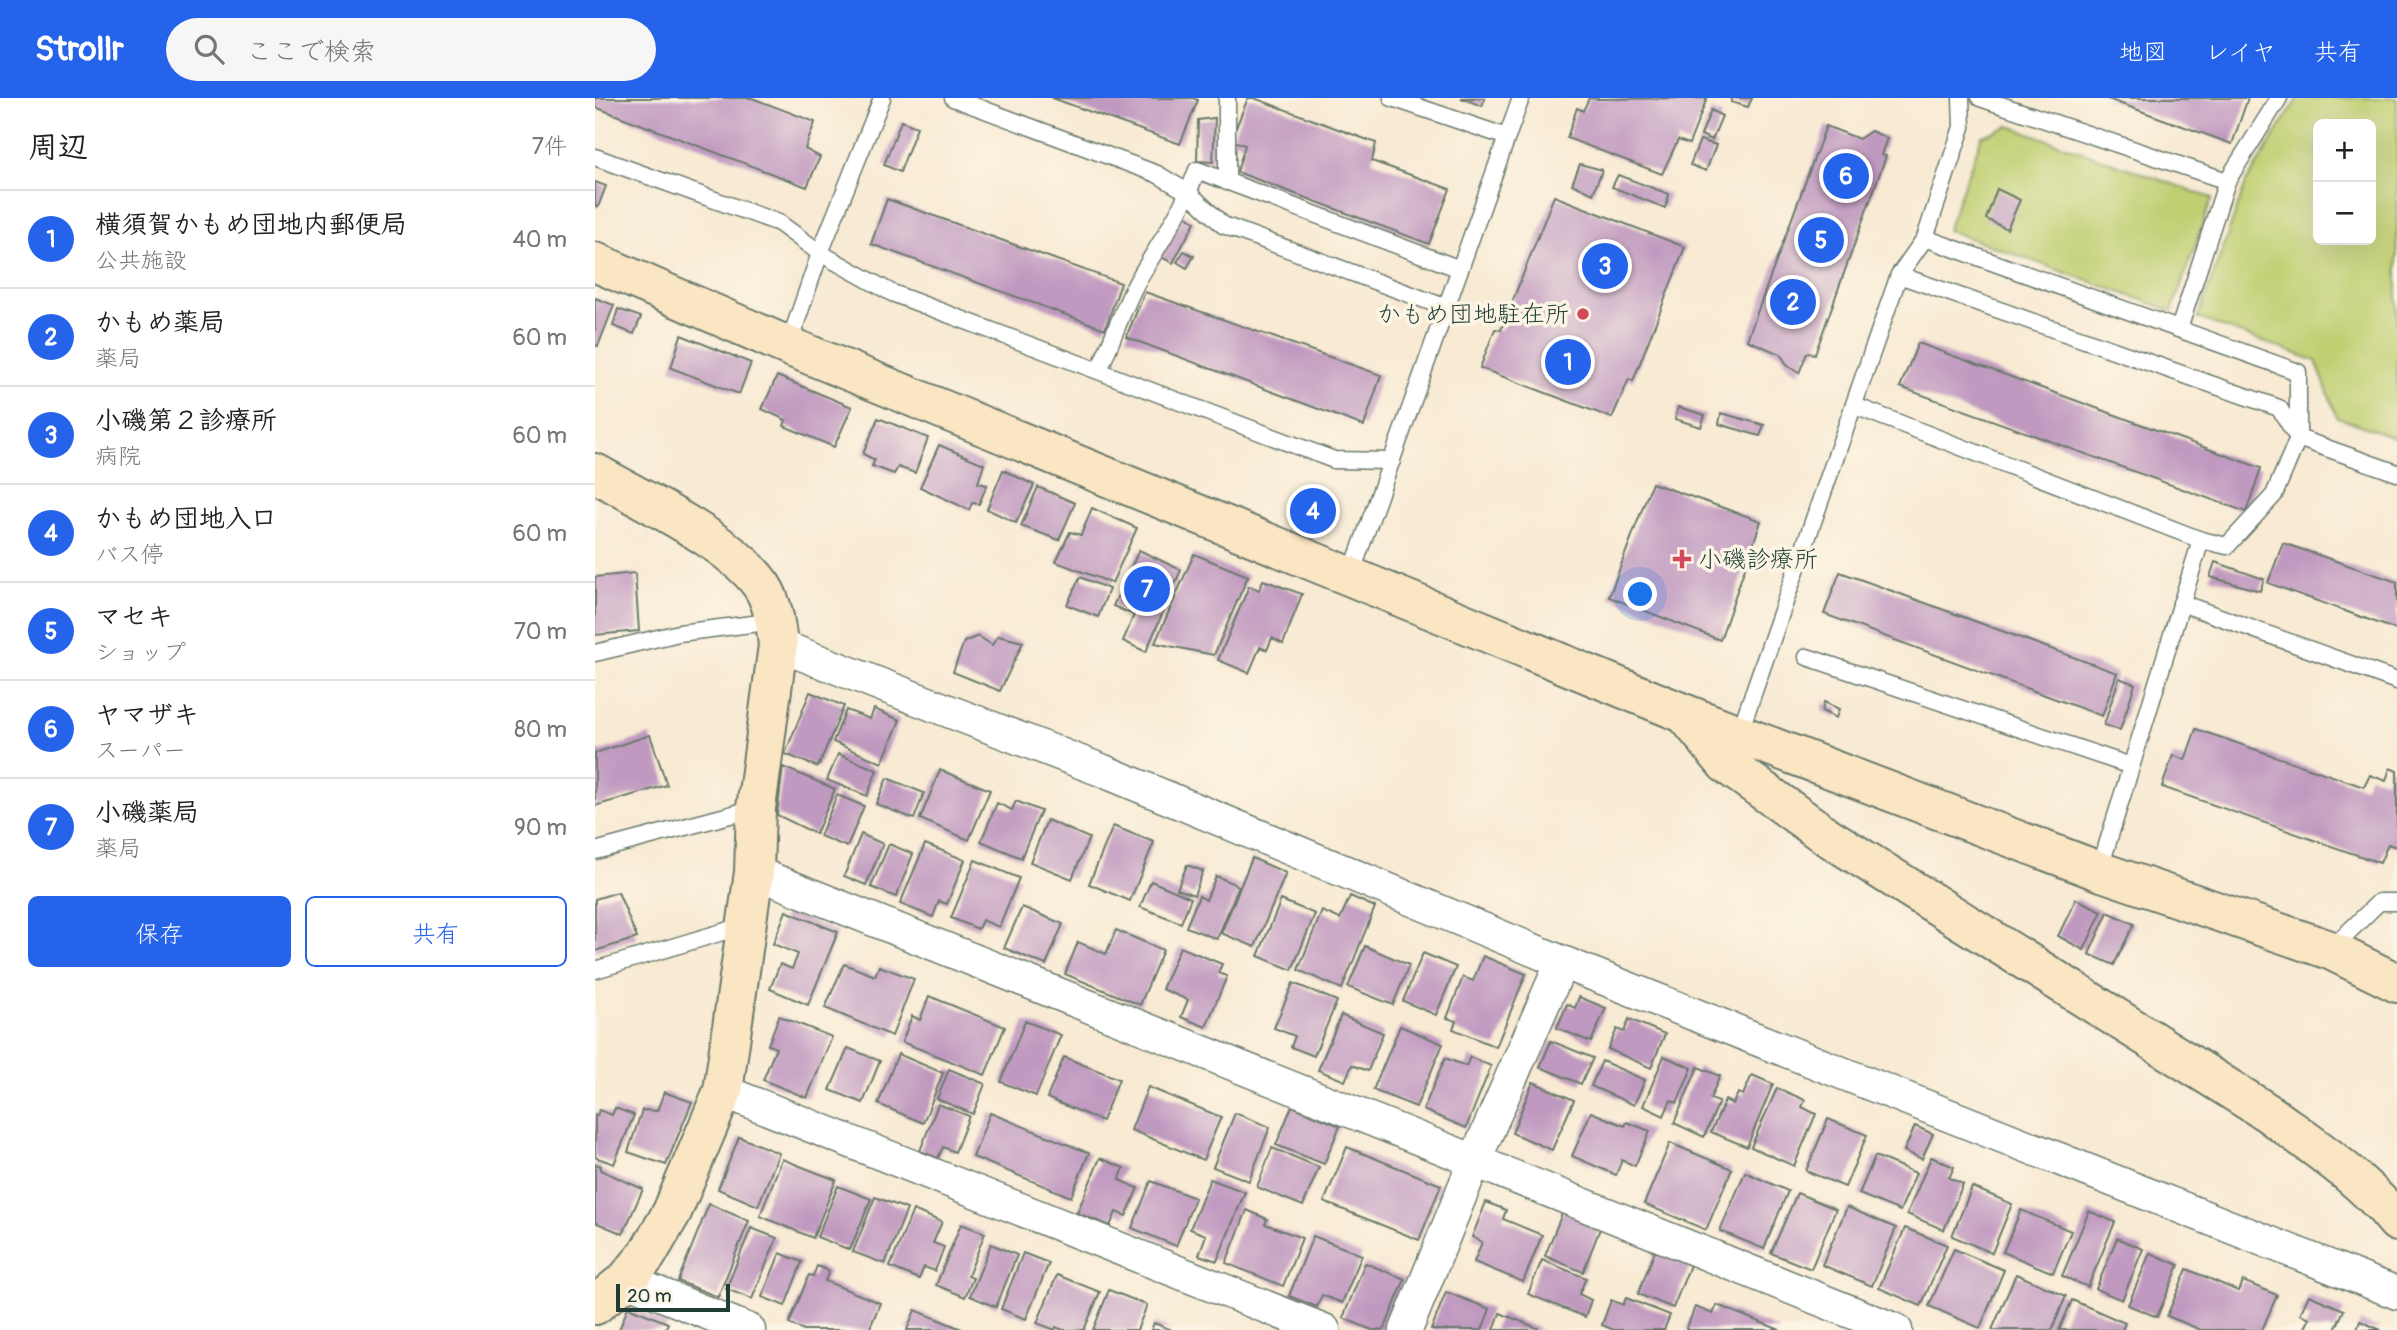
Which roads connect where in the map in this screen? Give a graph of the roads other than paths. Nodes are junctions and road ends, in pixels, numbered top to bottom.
1 (882, 98) edge
2 (953, 98) edge
3 (1227, 98) edge
4 (1392, 98) edge
5 (1521, 98) edge
6 (1961, 98) edge
7 (1980, 98) edge
8 (2279, 98) edge
9 (971, 102) edge
10 (1507, 137) junction
11 (595, 157) edge
12 (2227, 181) junction
13 (1227, 182) junction
14 (1189, 193) junction
15 (1925, 238) junction
16 (820, 253) junction
17 (595, 262) edge
18 (1460, 268) junction
19 (1899, 275) junction
20 (1447, 308) junction
21 (2179, 329) junction
22 (788, 346) junction
23 (1099, 370) junction
24 (1855, 406) junction
25 (2298, 438) junction
26 (1392, 461) junction
27 (595, 473) edge
28 (2397, 473) edge
29 (2201, 540) junction
30 (1350, 577) junction
31 (2181, 603) junction
32 (777, 633) junction
33 (595, 653) edge
34 (1808, 657) dead end
35 (2397, 681) edge
36 (1683, 713) junction
37 (1739, 734) junction
38 (2131, 765) junction
39 (756, 808) junction
40 (595, 851) edge
41 (2099, 871) junction
42 (754, 872) junction
43 (2397, 902) edge
44 (745, 925) junction
45 (2330, 950) junction
46 (1562, 962) junction
47 (595, 970) edge
48 (2397, 983) edge
49 (723, 1091) junction
50 (1475, 1160) junction
51 (2397, 1222) edge
52 (626, 1280) junction
53 (2397, 1293) edge
54 (595, 1305) edge
55 (750, 1330) edge
56 (1324, 1330) edge
57 (1406, 1330) edge
58 (1896, 1330) edge

1 - 16 lane
2 - 9 lane
3 - 13 lane
4 - 10 lane
5 - 10 lane
6 - 15 lane
7 - 12 lane
8 - 12 lane
9 - 14 lane
10 - 18 lane
11 - 16 lane
12 - 21 lane
13 - 14 lane
13 - 18 lane
14 - 20 lane
14 - 23 lane
15 - 19 lane
15 - 21 lane
16 - 22 lane
16 - 23 lane
17 - 22 street
18 - 20 lane
19 - 24 lane
19 - 25 lane
20 - 26 lane
21 - 25 lane
22 - 30 street
23 - 26 lane
24 - 29 lane
24 - 37 lane
25 - 28 lane
25 - 29 lane
26 - 30 lane
27 - 32 street
29 - 31 lane
30 - 36 street
31 - 35 lane
31 - 38 lane
32 - 33 lane
32 - 39 street
32 - 46 street
34 - 38 lane
36 - 37 street
36 - 51 street
37 - 41 street
38 - 41 lane
39 - 40 lane
39 - 42 street
41 - 45 street
42 - 44 street
42 - 50 street
43 - 45 lane
44 - 47 lane
44 - 49 street
45 - 48 street
46 - 50 street
46 - 53 street
49 - 52 street
49 - 56 street
50 - 57 street
50 - 58 street
52 - 54 street
52 - 55 street

